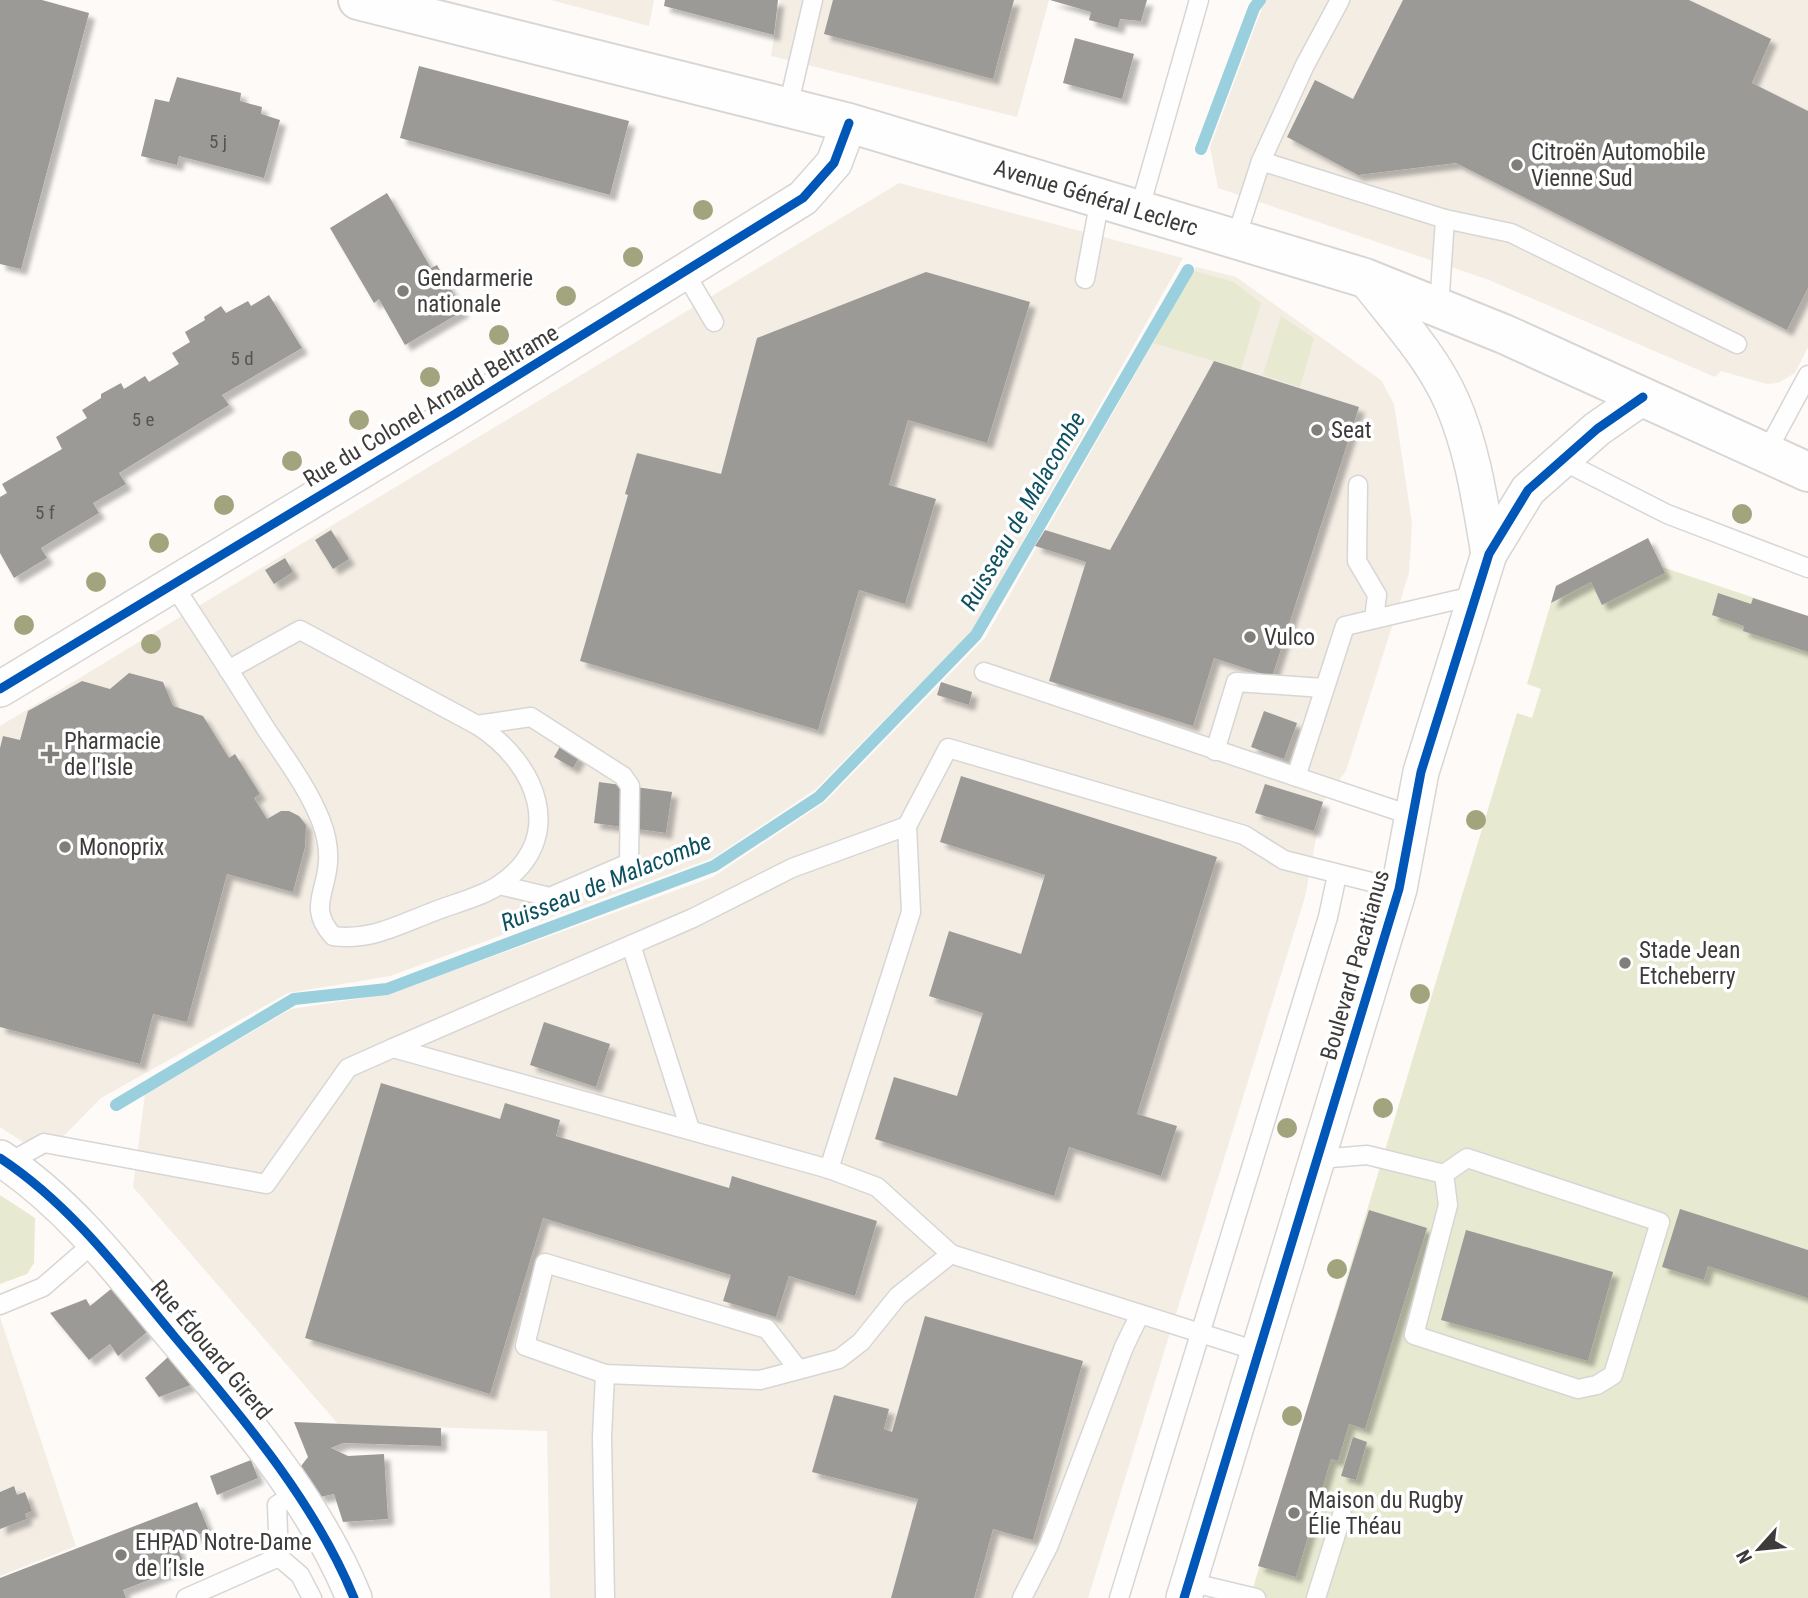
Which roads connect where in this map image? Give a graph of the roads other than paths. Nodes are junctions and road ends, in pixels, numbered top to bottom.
1 (358, 0) edge
2 (813, 0) edge
3 (1199, 0) edge
4 (1339, 0) edge
5 (788, 107) junction
6 (849, 123) junction
7 (1261, 161) junction
8 (1100, 200) junction
9 (1139, 211) junction
10 (1445, 219) junction
11 (1236, 241) junction
12 (685, 273) junction
13 (1365, 278) junction
14 (1085, 279) dead end
15 (1438, 307) junction
16 (714, 322) dead end
17 (1737, 345) dead end
18 (1808, 374) edge
19 (1643, 397) junction
20 (1766, 453) junction
21 (1559, 459) junction
22 (1808, 472) edge
23 (1358, 485) dead end
24 (1489, 554) junction
25 (1808, 568) edge
26 (174, 586) junction
27 (1477, 595) junction
28 (1374, 619) junction
29 (228, 670) junction
30 (984, 672) dead end
31 (1323, 688) junction
32 (0, 689) edge
33 (477, 725) junction
34 (1215, 751) junction
35 (1296, 777) junction
36 (1413, 816) junction
37 (907, 825) junction
38 (1337, 875) junction
39 (499, 885) junction
40 (1399, 889) junction
41 (631, 945) junction
42 (393, 1048) junction
43 (690, 1129) junction
44 (1319, 1159) junction
45 (4, 1161) edge
46 (829, 1169) junction
47 (1444, 1174) junction
48 (96, 1241) junction
49 (951, 1254) junction
50 (0, 1305) edge
51 (1140, 1314) junction
52 (1202, 1333) junction
53 (1257, 1351) junction
54 (798, 1368) junction
55 (605, 1374) junction
56 (295, 1494) junction
57 (1342, 1515) dead end
58 (279, 1557) junction
59 (1186, 1590) edge
60 (186, 1598) edge
61 (312, 1598) edge
62 (354, 1598) edge
63 (605, 1598) edge
64 (1022, 1598) edge
65 (1119, 1598) edge
66 (1256, 1598) edge
67 (1316, 1598) edge

1 - 5 main road, Avenue Général Leclerc
2 - 5 lane
3 - 9 lane
4 - 7 lane
5 - 6 main road, Avenue Général Leclerc
6 - 8 main road, Avenue Général Leclerc
6 - 12 street, Rue du Colonel Arnaud Beltrame
7 - 10 lane
7 - 11 lane
8 - 9 main road, Avenue Général Leclerc
8 - 14 lane
9 - 11 main road, Avenue Général Leclerc
10 - 15 lane
10 - 17 lane
11 - 13 main road, Avenue Général Leclerc
12 - 16 lane
12 - 26 street, Rue du Colonel Arnaud Beltrame
13 - 15 main road, Avenue Général Leclerc
13 - 24 street, Boulevard Pacatianus
15 - 19 main road, Avenue Général Leclerc
18 - 20 lane
19 - 20 main road, Avenue Général Leclerc
19 - 21 street, Boulevard Pacatianus
20 - 22 main road, Avenue Général Leclerc
21 - 24 street, Boulevard Pacatianus
21 - 25 lane
23 - 28 lane
24 - 27 street, Boulevard Pacatianus
26 - 29 lane
26 - 32 street, Rue du Colonel Arnaud Beltrame
27 - 28 lane
27 - 36 street, Boulevard Pacatianus
28 - 31 lane
29 - 33 lane
29 - 39 lane
30 - 34 lane
31 - 34 lane
31 - 35 lane
33 - 39 lane
33 - 39 lane
34 - 35 lane
35 - 36 lane
36 - 40 street, Boulevard Pacatianus
37 - 38 lane
37 - 41 lane
37 - 46 lane
38 - 40 lane
38 - 52 lane
40 - 44 street, Boulevard Pacatianus
41 - 42 lane
41 - 43 lane
42 - 43 lane
42 - 45 lane
43 - 46 lane
44 - 47 lane
44 - 53 street, Boulevard Pacatianus
45 - 48 street, Rue Édouard Girerd
46 - 49 lane
47 - 47 lane
48 - 50 lane
48 - 56 street, Rue Édouard Girerd
49 - 51 lane
49 - 54 lane
51 - 52 lane
51 - 64 lane
52 - 53 lane
52 - 65 lane
53 - 59 street, Boulevard Pacatianus
54 - 55 lane
54 - 55 lane
55 - 63 lane
56 - 58 lane
56 - 62 street, Rue Édouard Girerd
57 - 67 lane
58 - 60 lane
58 - 61 lane
59 - 66 lane

